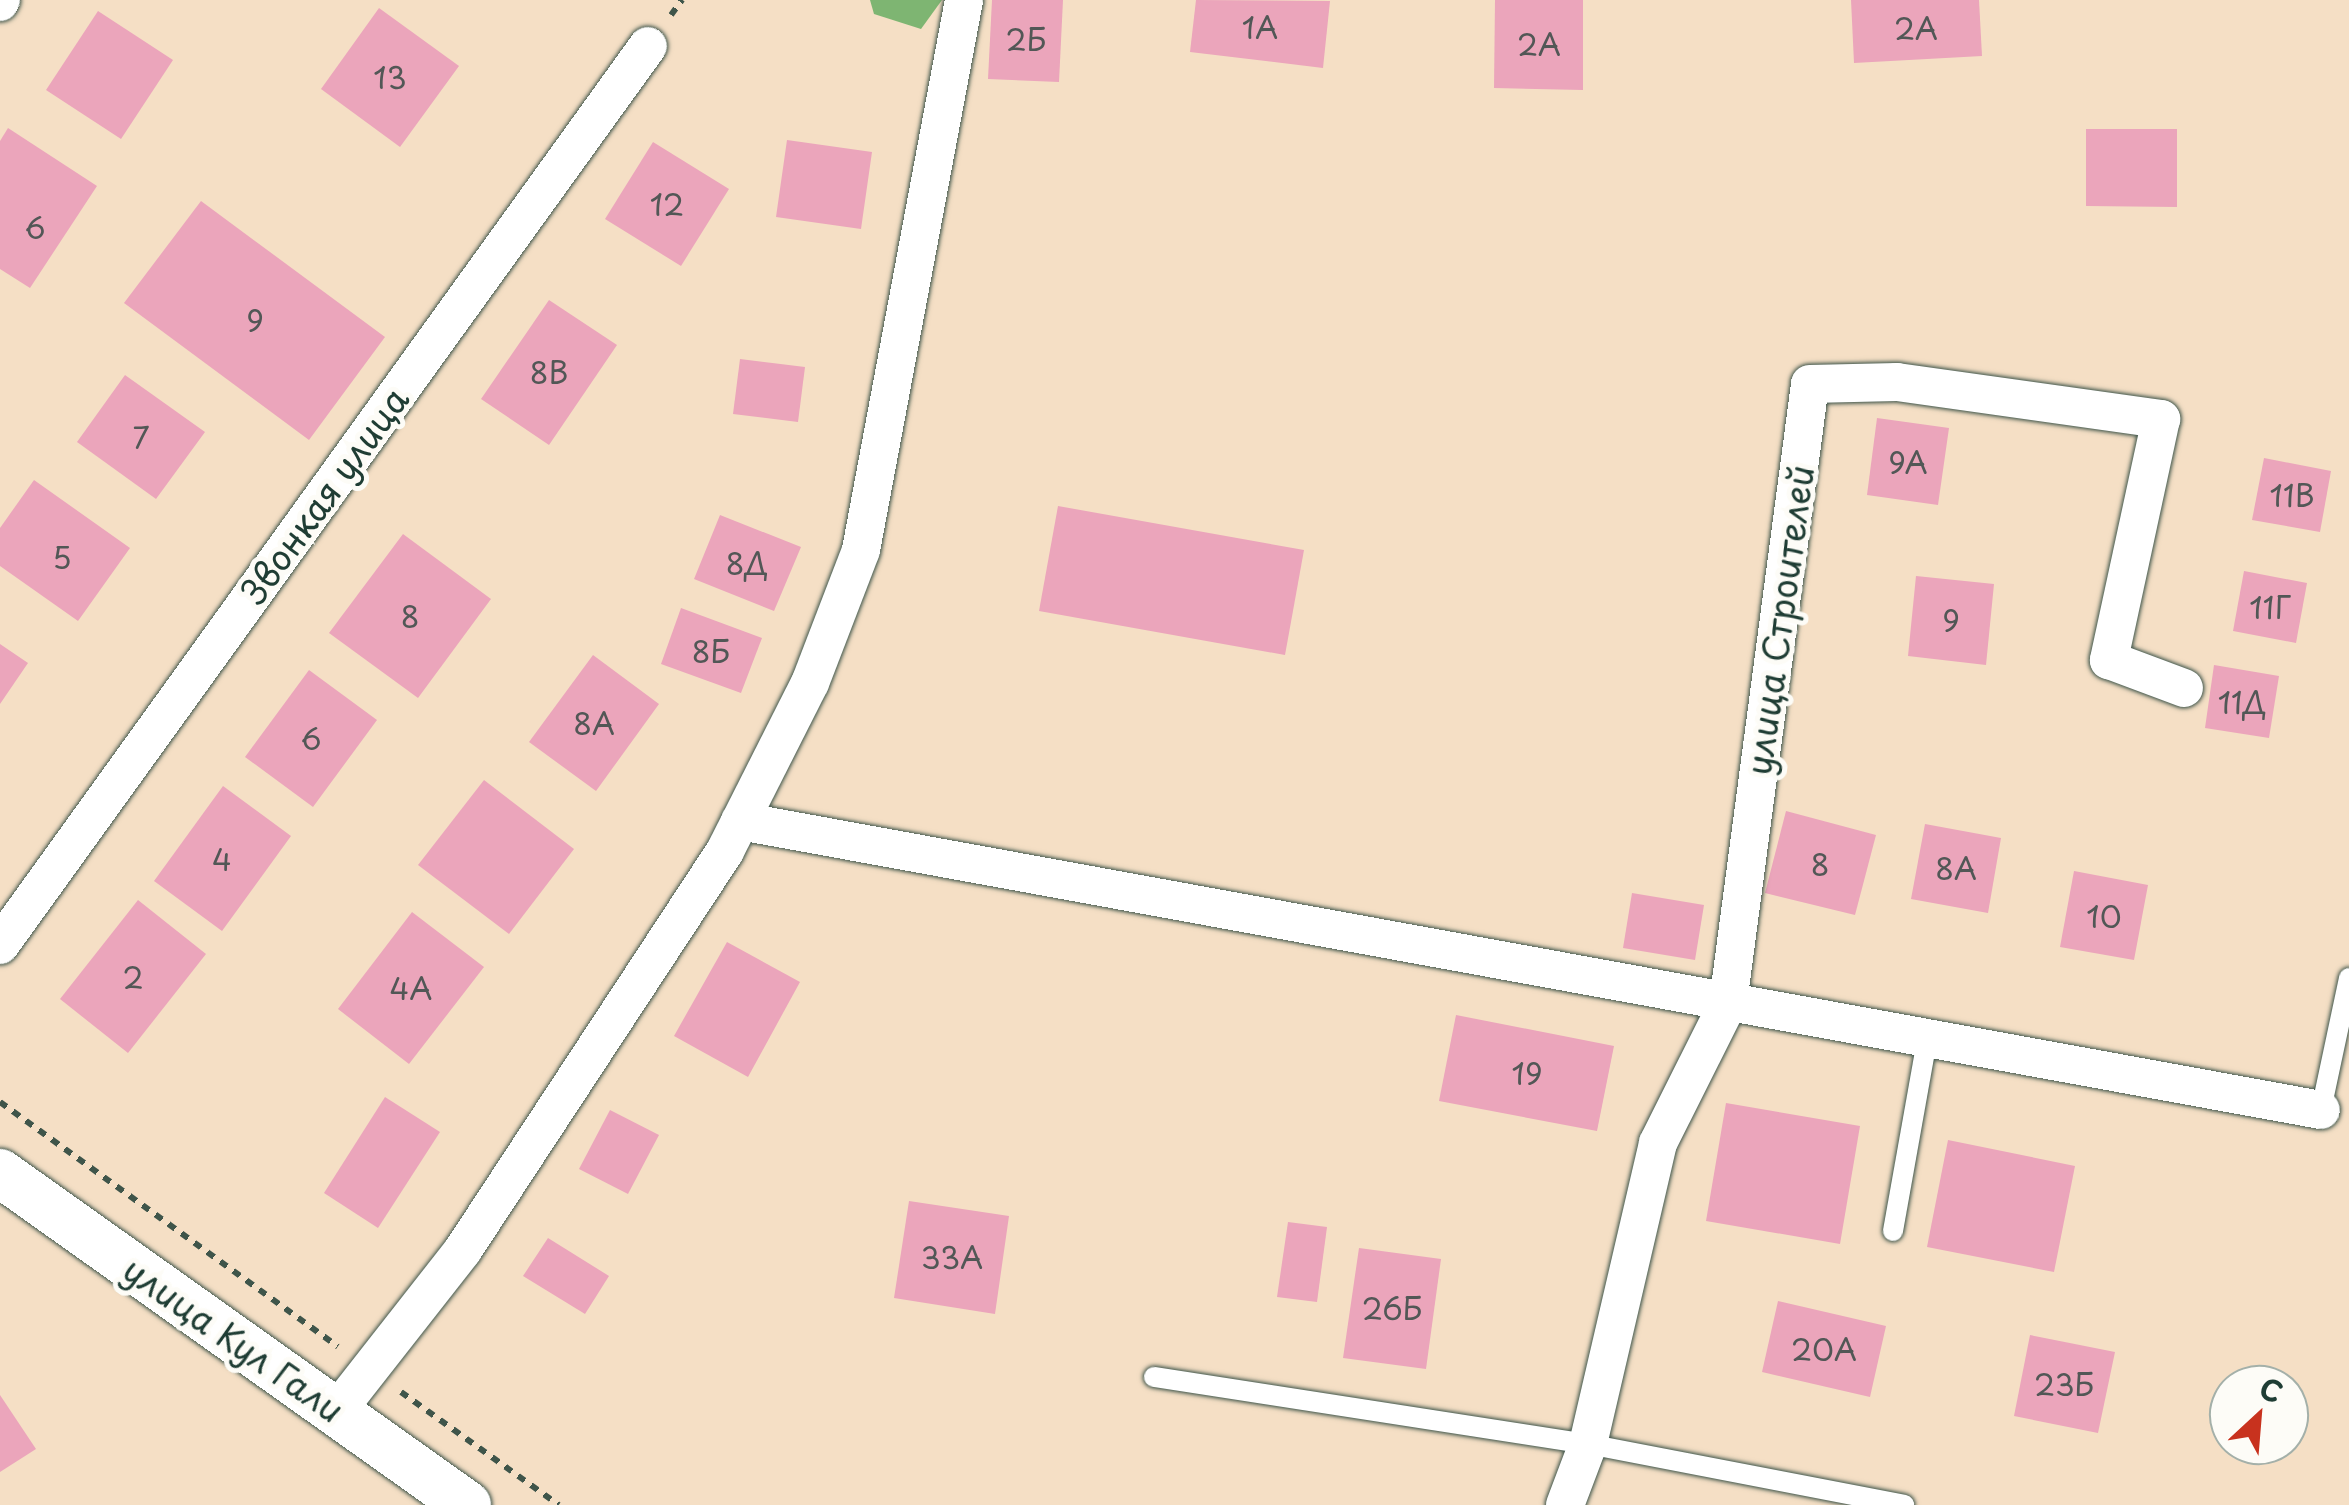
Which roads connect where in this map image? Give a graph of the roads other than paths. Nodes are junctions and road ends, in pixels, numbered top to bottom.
1 (964, 0) edge
2 (648, 46) dead end
3 (2184, 688) dead end
4 (740, 821) junction
5 (0, 944) edge
6 (2349, 978) edge
7 (1728, 1004) junction
8 (1927, 1040) junction
9 (2321, 1110) joint
10 (0, 1173) edge
11 (1893, 1232) dead end
12 (1154, 1376) dead end
13 (336, 1412) junction
14 (1588, 1444) junction
15 (467, 1505) edge
16 (1565, 1505) edge
17 (1904, 1505) edge

1 - 4 street
2 - 5 street, Звонкая улица
3 - 7 street, улица Строителей
4 - 7 street
4 - 13 street
6 - 9 lane
7 - 8 street
7 - 14 street, улица Строителей
8 - 9 street
8 - 11 lane
10 - 13 street, улица Кул Гали
12 - 14 lane
13 - 15 street, улица Кул Гали
14 - 16 street, улица Строителей
14 - 17 lane

